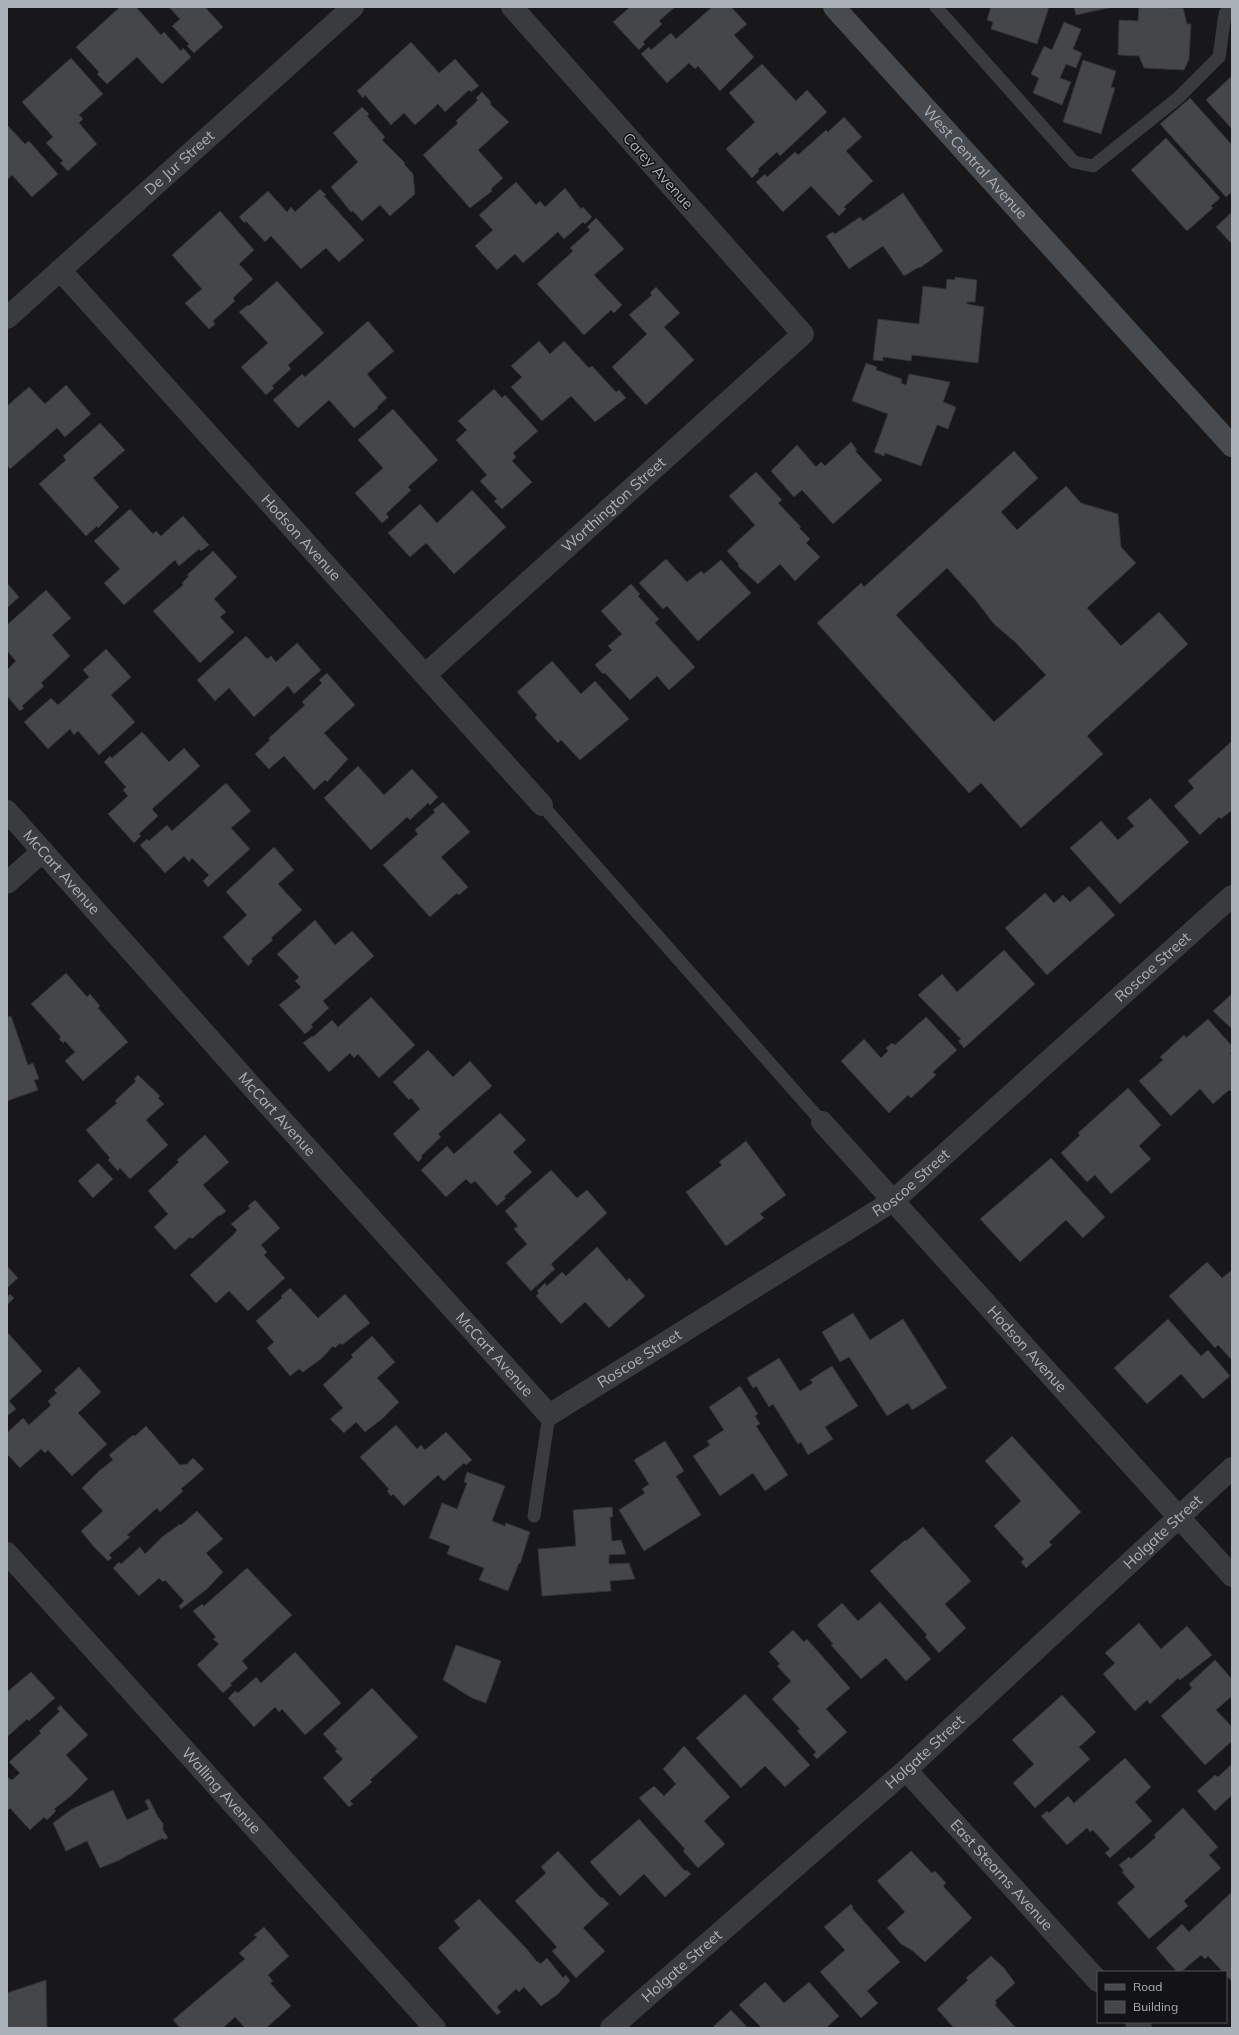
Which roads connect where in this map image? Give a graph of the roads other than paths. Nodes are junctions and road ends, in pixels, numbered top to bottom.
1 (353, 7) edge
2 (512, 7) edge
3 (834, 7) edge
4 (936, 7) edge
5 (1225, 9) edge
6 (60, 270) junction
7 (7, 318) edge
8 (804, 334) joint
9 (1232, 446) edge
10 (425, 675) junction
11 (542, 805) joint
12 (7, 811) edge
13 (43, 850) junction
14 (7, 883) edge
15 (1232, 896) edge
16 (822, 1122) joint
17 (893, 1201) junction
18 (549, 1415) junction
19 (1232, 1468) edge
20 (534, 1516) dead end
21 (1179, 1518) junction
22 (7, 1553) edge
23 (1232, 1576) edge
24 (906, 1770) junction
25 (1097, 1979) edge
26 (435, 2028) edge
27 (611, 2028) edge

1 - 6 street, De Jur Street
2 - 8 street, Carey Avenue
3 - 9 main road, West Central Avenue
4 - 5 lane
6 - 7 street, De Jur Street
6 - 10 street, Hodson Avenue
8 - 10 street, Worthington Street
10 - 11 street, Hodson Avenue
11 - 16 lane
12 - 13 street, McCart Avenue
13 - 14 street
13 - 18 street, McCart Avenue
15 - 17 street, Roscoe Street
16 - 17 street, Hodson Avenue
17 - 18 street, Roscoe Street
17 - 21 street, Hodson Avenue
18 - 20 lane
19 - 21 street, Holgate Street
21 - 23 street, Hodson Avenue
21 - 24 street, Holgate Street
22 - 26 street, Walling Avenue
24 - 25 street, East Stearns Avenue
24 - 27 street, Holgate Street

